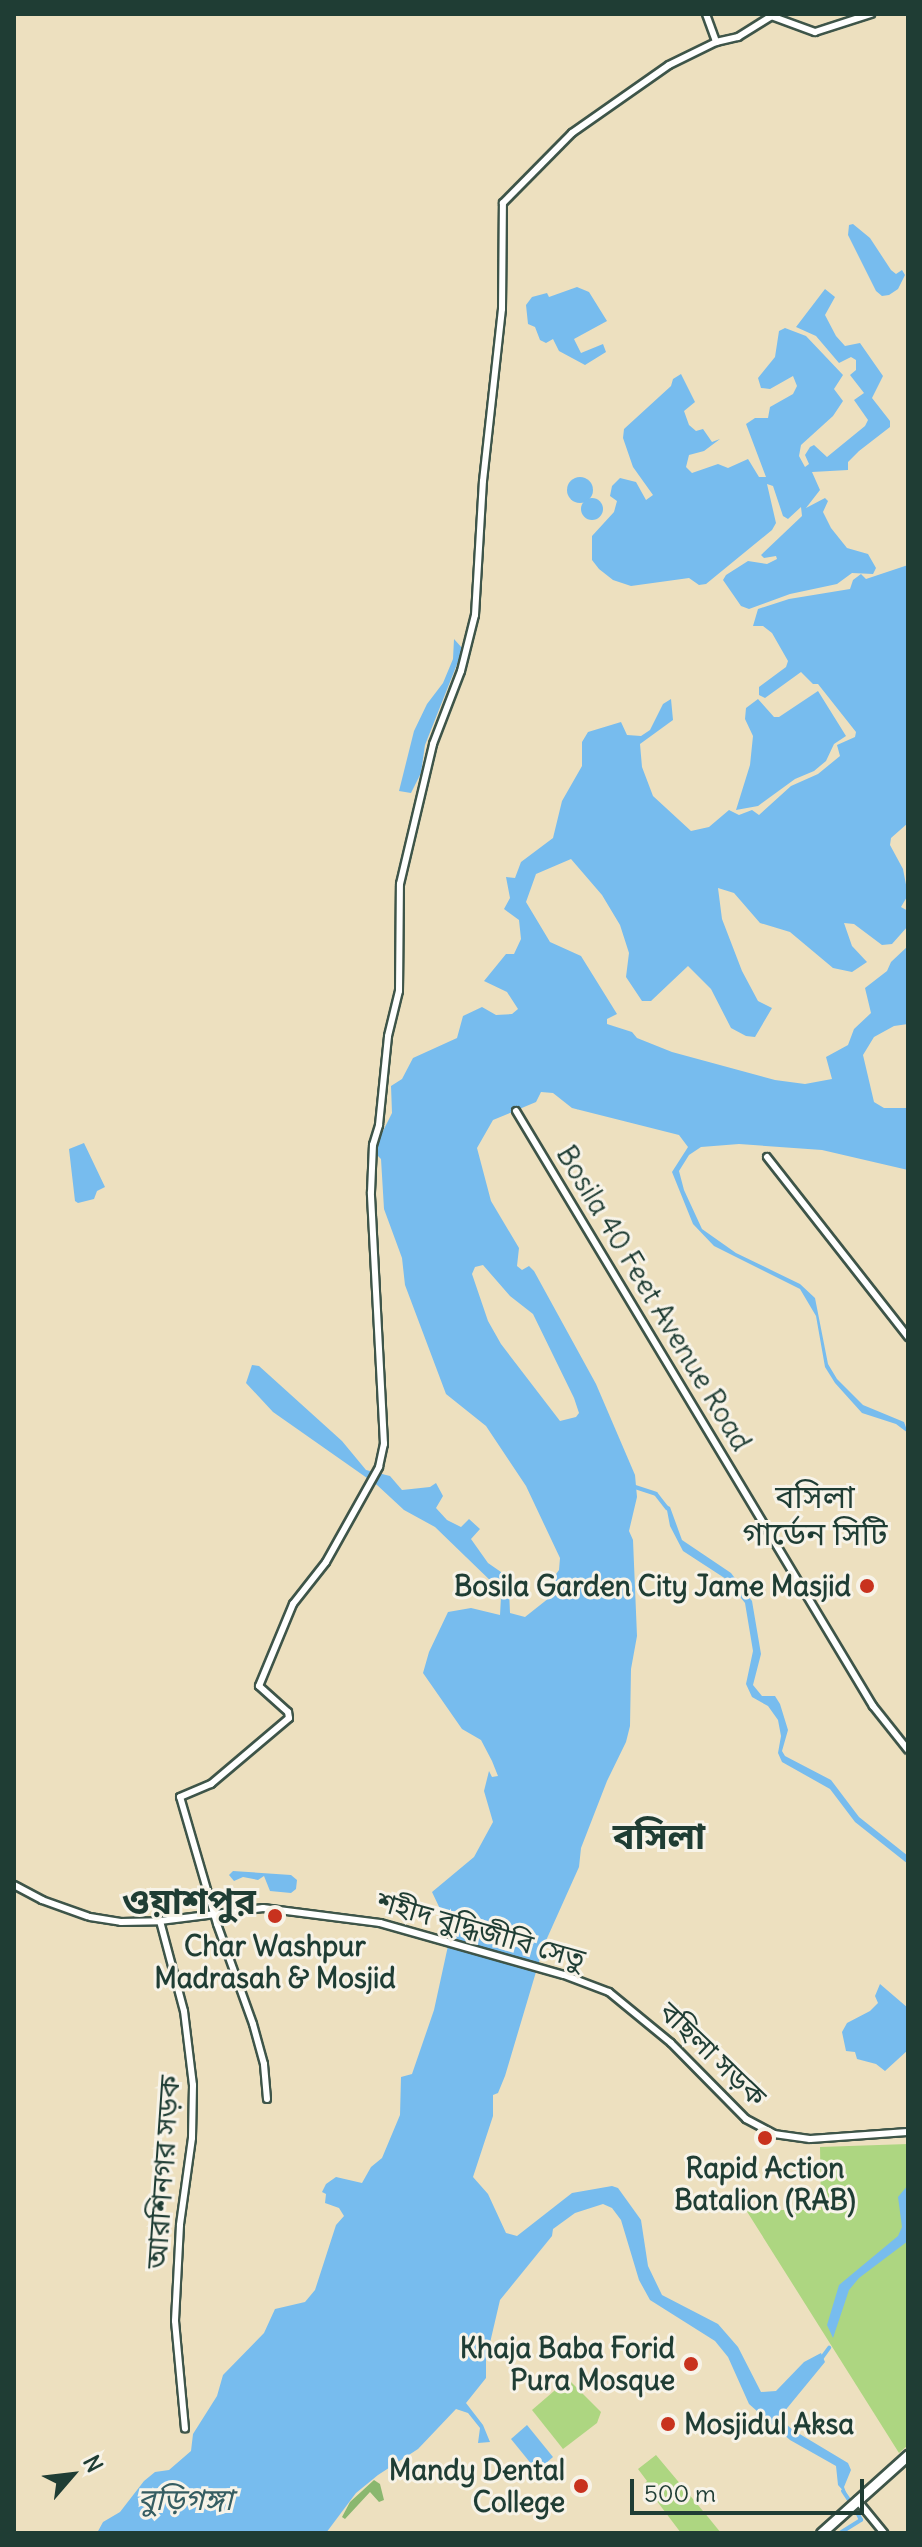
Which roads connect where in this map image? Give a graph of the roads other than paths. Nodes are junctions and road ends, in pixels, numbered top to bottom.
1 (871, 14) edge
2 (706, 16) edge
3 (716, 42) junction
4 (516, 1111) dead end
5 (767, 1157) dead end
6 (908, 1337) edge
7 (908, 1750) edge
8 (14, 1885) edge
9 (215, 1912) junction
10 (160, 1921) junction
11 (632, 2008) joint
12 (267, 2099) dead end
13 (908, 2132) edge
14 (185, 2429) dead end
15 (908, 2455) edge
16 (857, 2500) junction
17 (821, 2533) edge
18 (884, 2533) edge

1 - 3 street
2 - 3 street
3 - 9 street
4 - 7 street, Bosila 40 Feet Avenue Road
5 - 6 street
8 - 10 street, শহীদ বুদ্ধিজীবি সেতু
9 - 10 street, শহীদ বুদ্ধিজীবি সেতু
9 - 11 street, শহীদ বুদ্ধিজীবি সেতু
9 - 12 street
10 - 14 street, আরশিনগর সড়ক
11 - 13 street, বছিলা সড়ক
15 - 16 highway
16 - 17 highway
16 - 18 street

